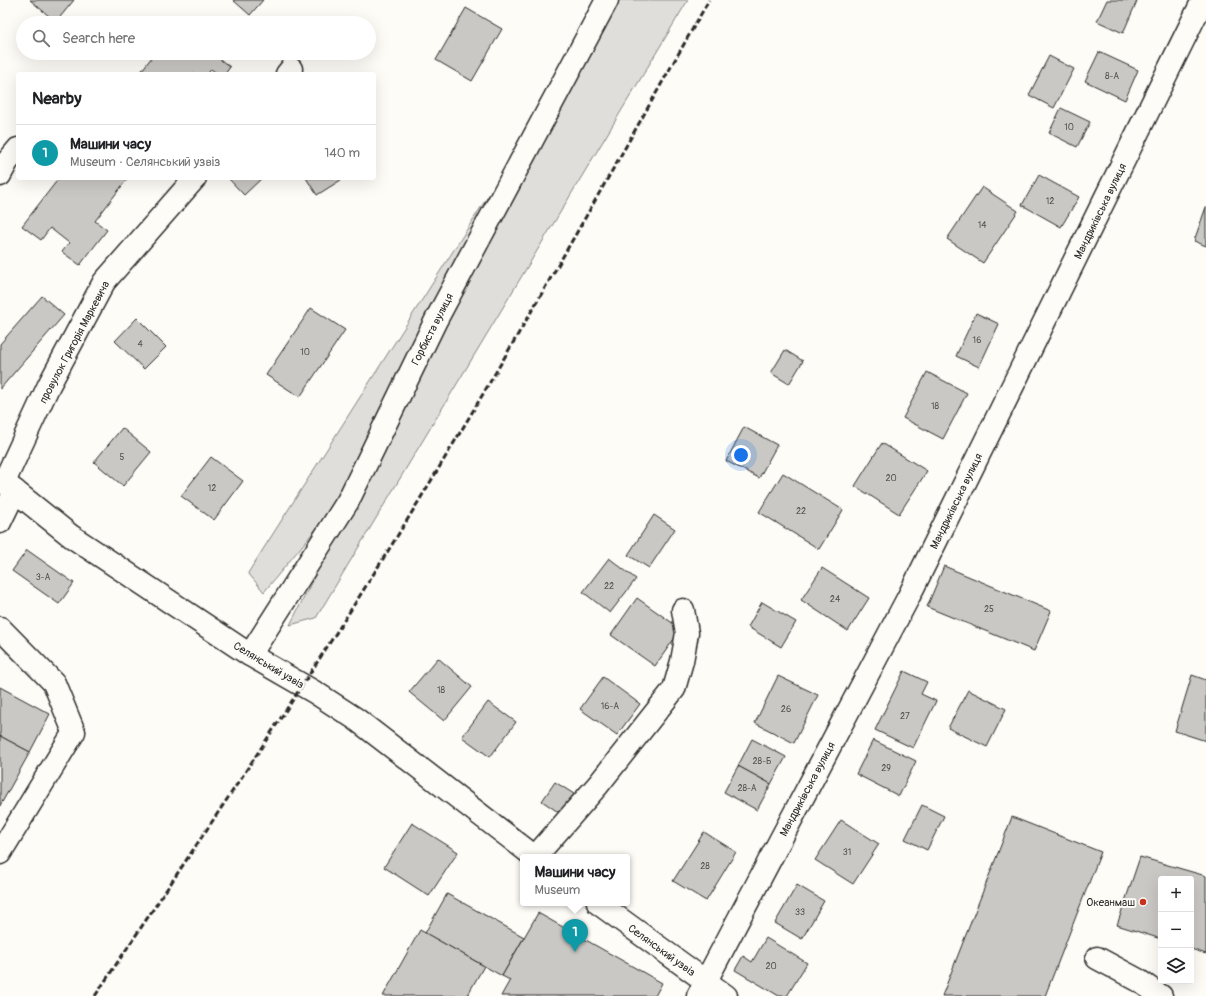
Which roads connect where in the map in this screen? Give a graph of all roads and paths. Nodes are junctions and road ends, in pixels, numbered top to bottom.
1 (607, 0) edge
2 (1203, 0) edge
3 (16, 151) edge
4 (0, 175) edge
5 (193, 180) edge
6 (6, 484) edge
7 (0, 522) edge
8 (683, 610) dead end
9 (0, 628) edge
10 (250, 655) junction
11 (0, 853) edge
12 (531, 854) edge
13 (538, 854) edge
14 (602, 906) edge
15 (1097, 958) dead end
16 (701, 989) edge
17 (726, 996) edge
18 (1161, 996) edge

1 - 10 street, Горбиста вулиця
2 - 16 street, Мандриківська вулиця
3 - 4 street
5 - 6 street, провулок Григорія Маркевича
6 - 7 street, провулок Григорія Маркевича
6 - 10 street, Селянський узвіз
8 - 13 street
9 - 11 street
10 - 12 street, Селянський узвіз
14 - 16 street, Селянський узвіз
15 - 18 street
16 - 17 street, Селянський узвіз

